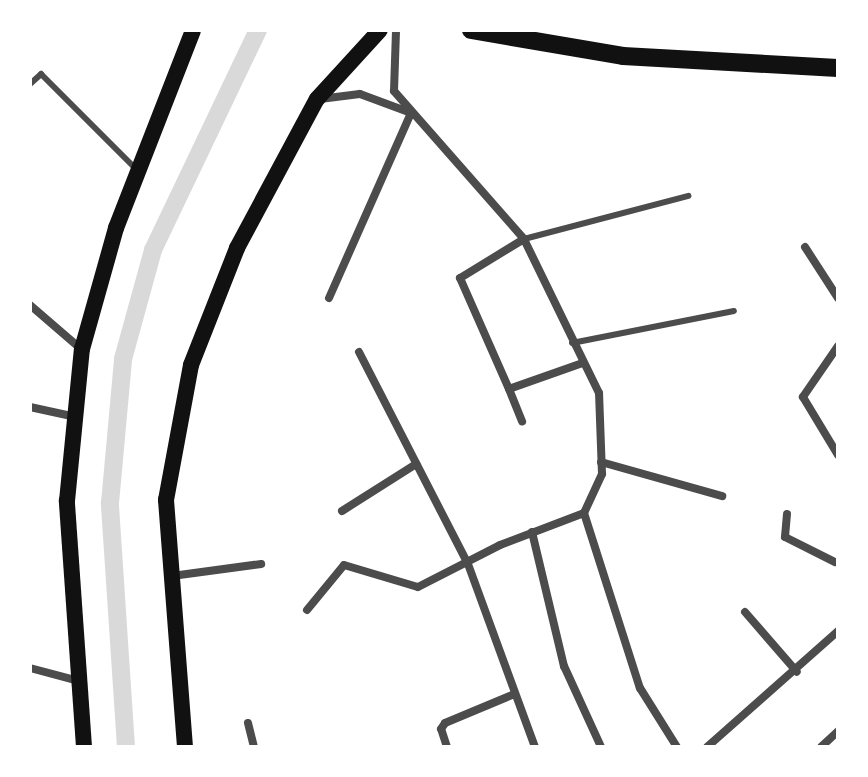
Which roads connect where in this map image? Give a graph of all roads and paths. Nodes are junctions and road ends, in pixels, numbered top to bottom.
1 (193, 30) edge
2 (380, 30) edge
3 (396, 30) edge
4 (471, 30) edge
5 (838, 68) edge
6 (30, 84) edge
7 (317, 99) junction
8 (411, 113) junction
9 (139, 171) junction
10 (688, 196) dead end
11 (524, 239) junction
12 (805, 247) dead end
13 (329, 298) dead end
14 (838, 298) edge
15 (30, 305) edge
16 (734, 311) dead end
17 (572, 343) junction
18 (838, 346) edge
19 (82, 349) junction
20 (359, 352) dead end
21 (583, 363) junction
22 (509, 389) junction
23 (30, 407) edge
24 (76, 417) junction
25 (522, 421) dead end
26 (838, 455) edge
27 (601, 462) junction
28 (416, 464) junction
29 (722, 496) dead end
30 (342, 511) dead end
31 (584, 513) junction
32 (787, 514) dead end
33 (532, 532) junction
34 (837, 563) edge
35 (261, 564) dead end
36 (468, 564) junction
37 (172, 576) junction
38 (307, 610) dead end
39 (745, 612) dead end
40 (838, 631) edge
41 (30, 668) edge
42 (797, 672) junction
43 (79, 681) junction
44 (512, 695) junction
45 (248, 723) dead end
46 (838, 731) edge
47 (84, 747) edge
48 (185, 747) edge
49 (254, 747) edge
50 (447, 747) edge
51 (535, 747) edge
52 (601, 747) edge
53 (677, 747) edge
54 (707, 747) edge
55 (821, 747) edge

1 - 9 main road
2 - 7 main road
3 - 8 street
4 - 5 main road
6 - 9 lane
7 - 8 street
7 - 37 main road
8 - 11 street
8 - 13 street
9 - 19 main road
10 - 11 lane
11 - 17 street
11 - 22 street
12 - 14 street
15 - 19 street
16 - 17 lane
17 - 21 street
18 - 26 street
19 - 24 main road
20 - 28 street
21 - 22 street
21 - 27 street
22 - 25 street
23 - 24 street
24 - 43 main road
27 - 29 street
27 - 31 street
28 - 30 street
28 - 36 street
31 - 33 street
31 - 53 street
32 - 34 street
33 - 36 street
33 - 52 street
35 - 37 street
36 - 38 street
36 - 44 street
37 - 48 main road
39 - 42 street
40 - 42 street
41 - 43 street
42 - 54 street
43 - 47 main road
44 - 50 street
44 - 51 street
45 - 49 street
46 - 55 street

